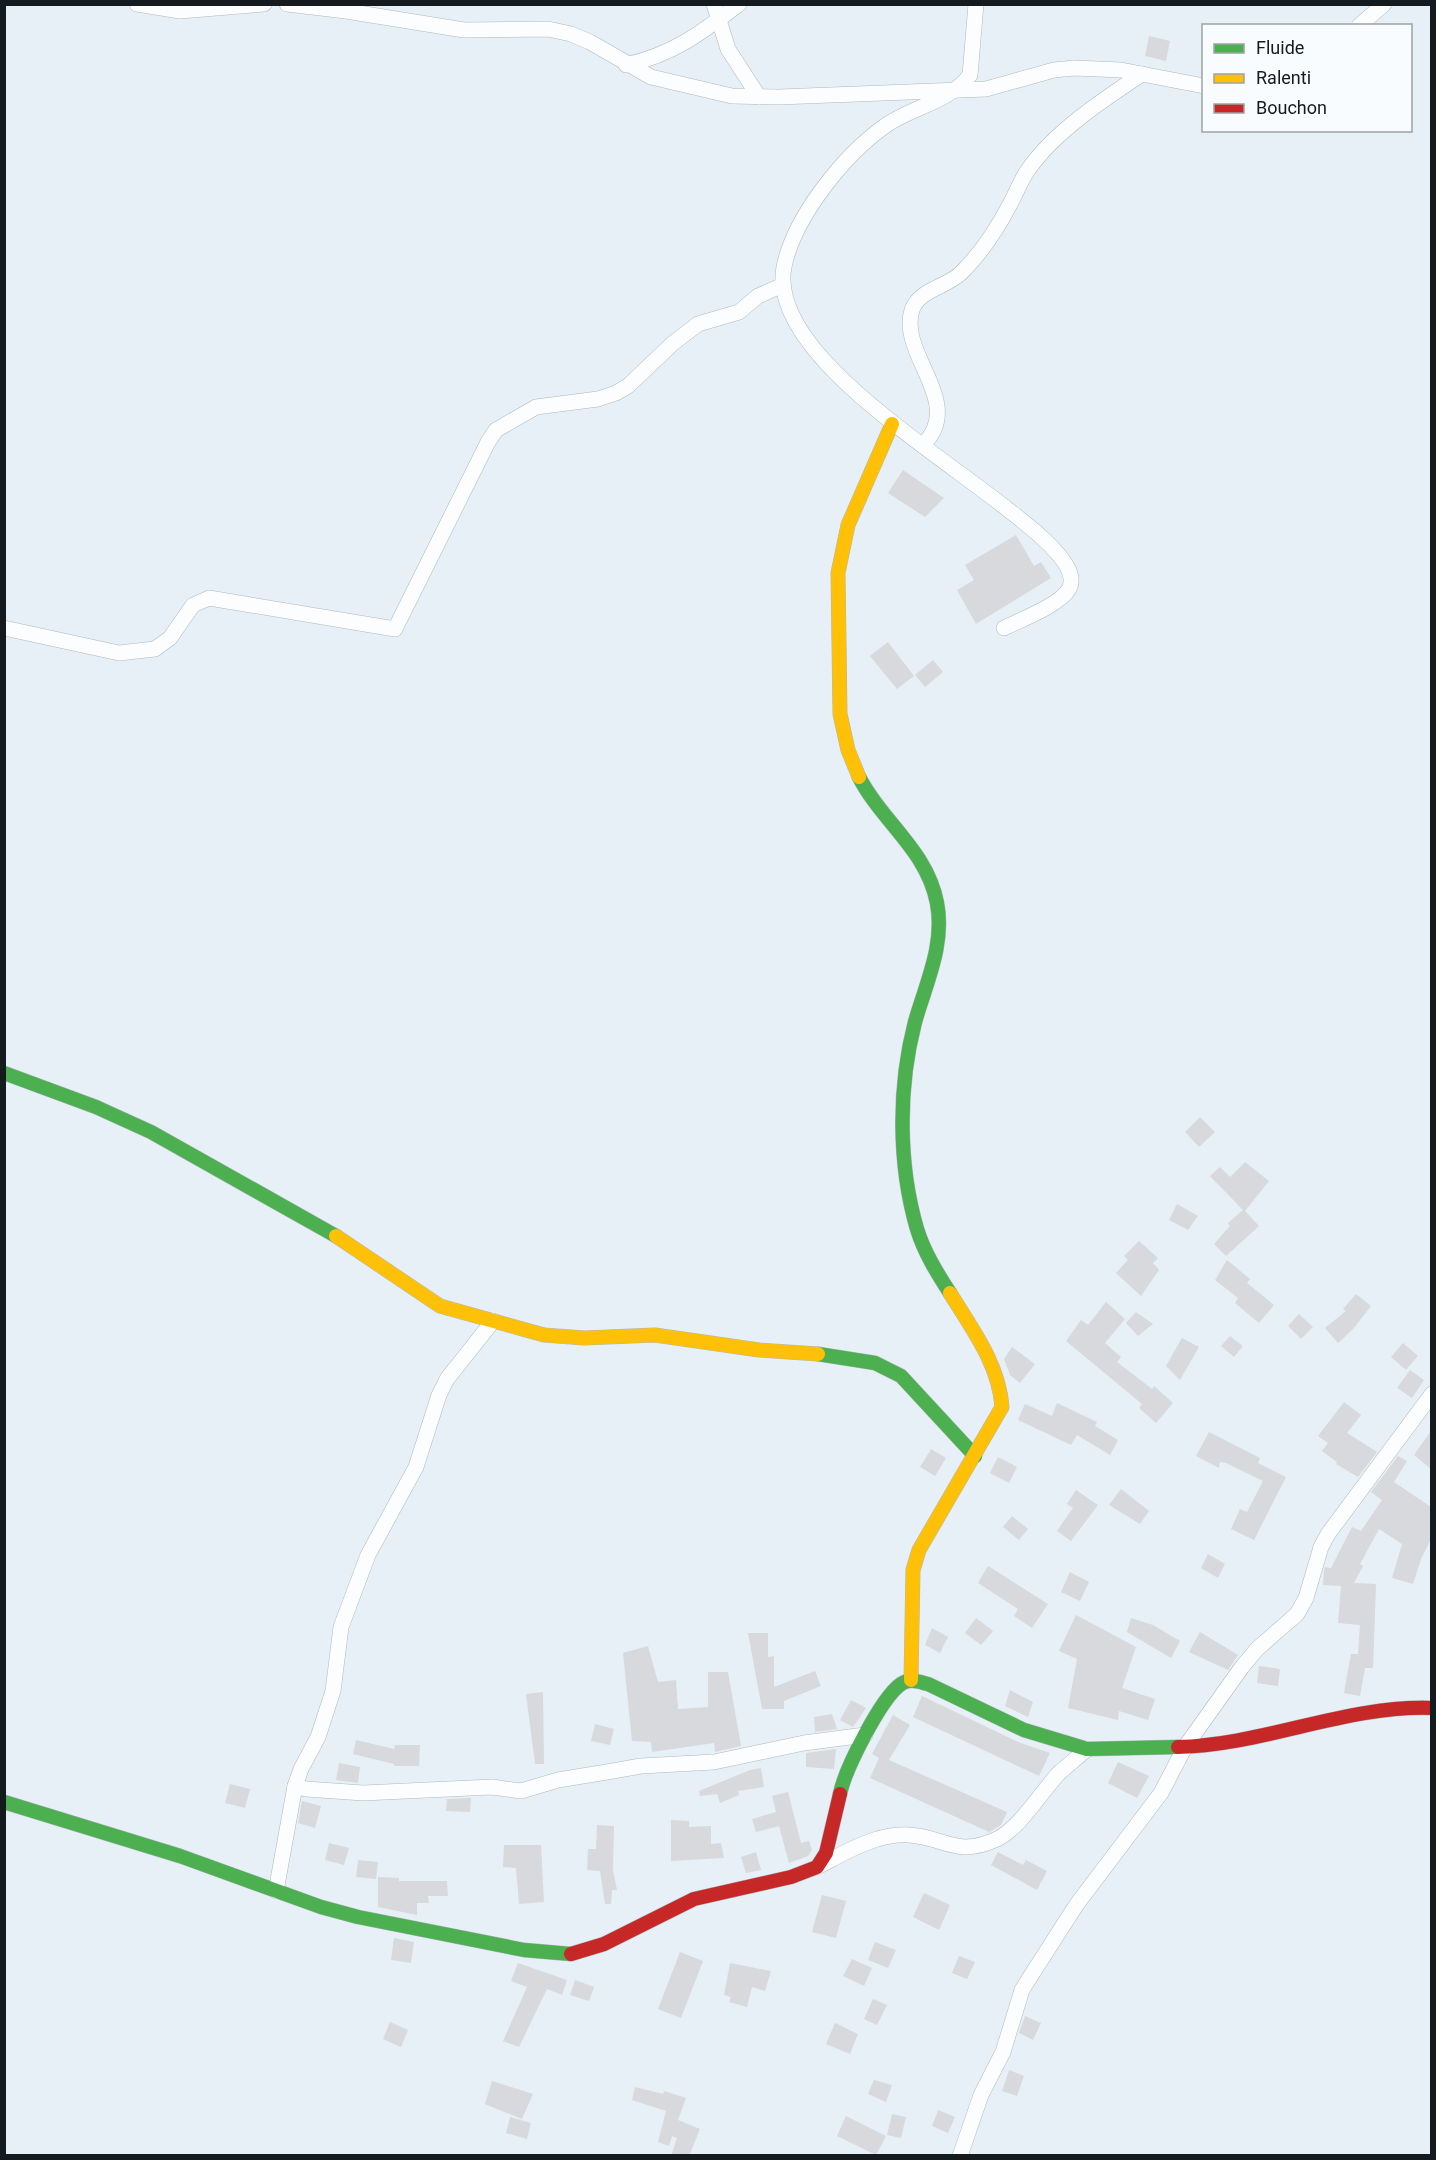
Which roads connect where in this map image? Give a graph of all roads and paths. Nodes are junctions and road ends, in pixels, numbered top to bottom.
1 (137, 4) edge
2 (264, 4) edge
3 (287, 4) edge
4 (714, 4) edge
5 (739, 4) edge
6 (976, 4) edge
7 (1384, 4) edge
8 (718, 20) junction
9 (1361, 24) edge
10 (626, 65) junction
11 (1142, 74) junction
12 (1202, 86) edge
13 (954, 90) junction
14 (759, 97) junction
15 (783, 285) junction
16 (892, 424) junction
17 (923, 446) junction
18 (4, 628) edge
19 (1004, 628) dead end
20 (4, 1073) edge
21 (493, 1322) junction
22 (1431, 1394) edge
23 (975, 1455) junction
24 (911, 1680) junction
25 (1431, 1708) edge
26 (865, 1735) junction
27 (1185, 1747) junction
28 (1087, 1749) junction
29 (295, 1786) junction
30 (4, 1802) edge
31 (818, 1867) junction
32 (276, 1891) junction
33 (960, 2156) edge

1 - 2 street
3 - 10 street
4 - 8 street
5 - 8 street
6 - 13 street
7 - 9 street
8 - 10 street
8 - 14 street
10 - 14 street
11 - 12 street
11 - 13 street
11 - 17 street
13 - 14 street
13 - 15 street
15 - 16 street
15 - 18 street
16 - 17 street
16 - 23 street
17 - 19 street
20 - 21 street
21 - 23 street
21 - 29 street
22 - 27 street
23 - 24 street
24 - 26 street
24 - 28 street
25 - 27 street
26 - 29 street
26 - 31 street
27 - 28 street
27 - 33 street
28 - 31 street
29 - 32 street
30 - 32 street
31 - 32 street

